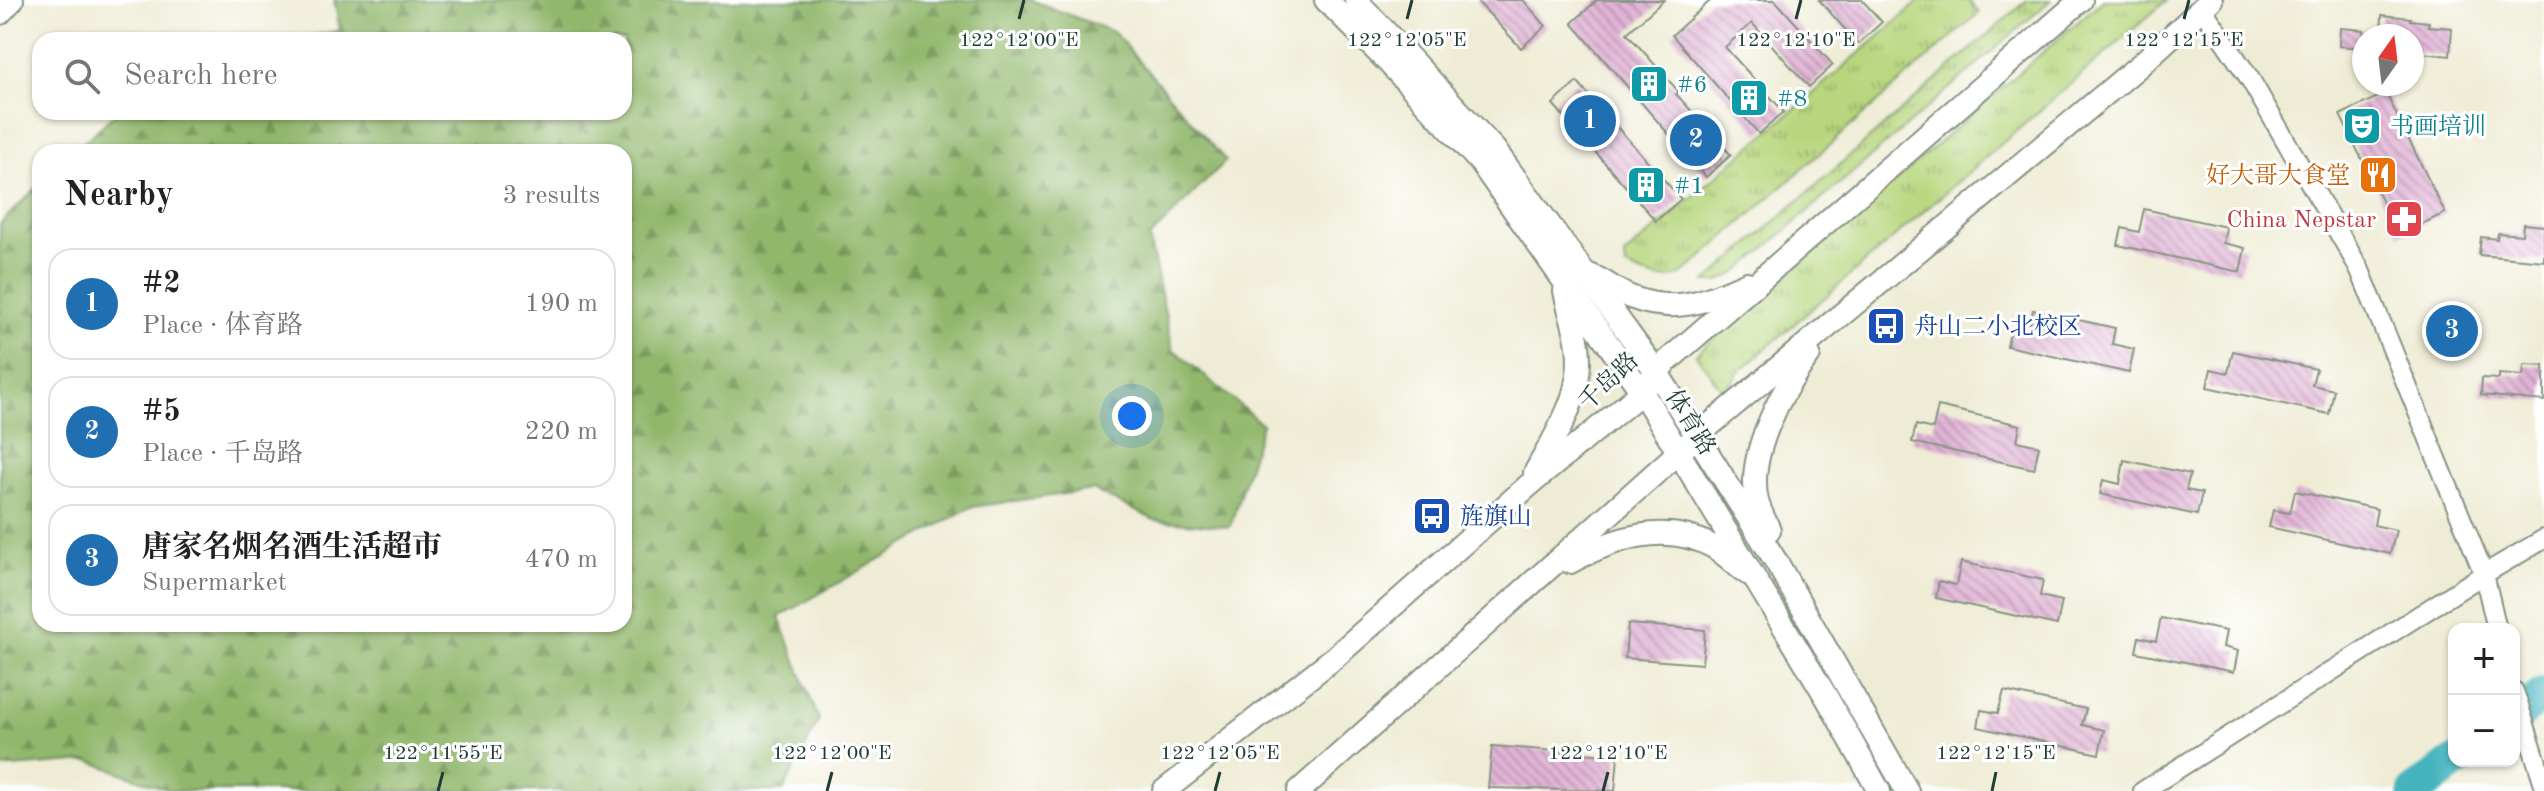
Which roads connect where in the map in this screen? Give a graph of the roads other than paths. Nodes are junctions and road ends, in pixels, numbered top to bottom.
1 (12, 0) edge
2 (1326, 0) edge
3 (1356, 0) edge
4 (2081, 0) edge
5 (2206, 4) edge
6 (0, 13) edge
7 (1585, 274) junction
8 (1767, 274) junction
9 (1562, 278) junction
10 (1832, 324) junction
11 (1656, 371) junction
12 (1642, 392) junction
13 (1698, 435) junction
14 (1681, 453) junction
15 (1528, 486) junction
16 (2544, 539) edge
17 (2484, 574) junction
18 (1541, 578) junction
19 (1757, 580) junction
20 (1810, 621) junction
21 (2496, 623) edge
22 (2515, 695) edge
23 (2544, 782) edge
24 (1164, 791) edge
25 (1299, 791) edge
26 (1879, 791) edge
27 (1907, 791) edge
28 (2143, 791) edge

1 - 6 street
2 - 9 street, 体育路
3 - 7 street, 体育路
4 - 8 street, 千岛路
5 - 10 street
5 - 17 street
7 - 8 street
7 - 11 street, 体育路
8 - 11 street, 千岛路
9 - 12 street, 体育路
9 - 15 street
10 - 13 street
10 - 20 street
11 - 12 street, 千岛路
11 - 13 street, 体育路
12 - 14 street, 体育路
12 - 15 street, 千岛路
13 - 14 street
13 - 20 street, 体育路
14 - 18 street
14 - 19 street, 体育路
15 - 24 street, 千岛路
16 - 17 street
17 - 21 street
17 - 28 street
18 - 19 street
18 - 25 street
19 - 26 street, 体育路
20 - 27 street, 体育路
22 - 23 street

